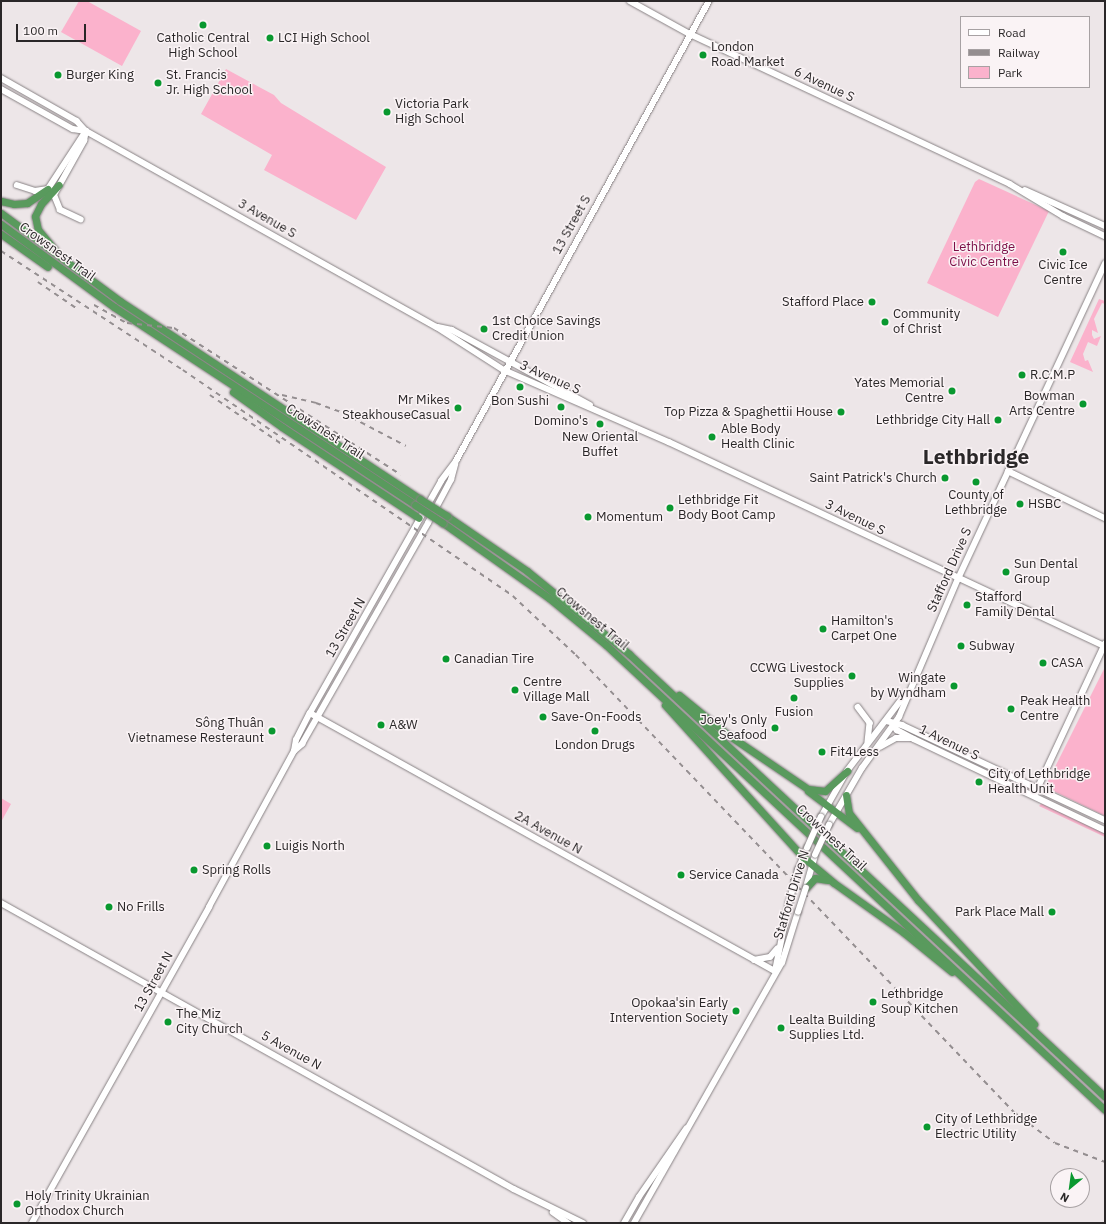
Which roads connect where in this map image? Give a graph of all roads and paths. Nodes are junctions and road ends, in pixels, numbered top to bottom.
1 (630, 1) edge
2 (709, 1) edge
3 (690, 34) junction
4 (1, 78) edge
5 (1, 89) edge
6 (86, 131) junction
7 (1010, 184) junction
8 (17, 185) dead end
9 (58, 185) junction
10 (48, 190) junction
11 (1, 201) edge
12 (1, 213) edge
13 (81, 220) dead end
14 (1, 226) edge
15 (1105, 226) edge
16 (1, 234) edge
17 (1105, 236) edge
18 (1105, 264) edge
19 (120, 301) junction
20 (114, 308) junction
21 (437, 327) junction
22 (508, 363) junction
23 (206, 368) junction
24 (504, 370) junction
25 (596, 408) junction
26 (456, 461) junction
27 (1008, 471) junction
28 (417, 502) junction
29 (419, 518) junction
30 (1105, 518) edge
31 (445, 520) junction
32 (428, 523) joint
33 (958, 579) junction
34 (1105, 645) edge
35 (628, 654) junction
36 (637, 674) junction
37 (909, 690) junction
38 (858, 707) dead end
39 (310, 713) junction
40 (317, 717) junction
41 (887, 721) junction
42 (894, 725) junction
43 (914, 738) junction
44 (866, 747) junction
45 (294, 751) junction
46 (875, 751) junction
47 (848, 771) junction
48 (793, 778) junction
49 (1037, 788) junction
50 (846, 795) junction
51 (1034, 796) junction
52 (826, 806) junction
53 (834, 813) junction
54 (1105, 820) edge
55 (1105, 830) edge
56 (866, 836) junction
57 (804, 857) junction
58 (813, 866) junction
59 (834, 882) junction
60 (808, 883) junction
61 (1, 903) edge
62 (779, 947) junction
63 (753, 960) junction
64 (775, 971) junction
65 (161, 992) junction
66 (1033, 1042) junction
67 (1079, 1072) junction
68 (1105, 1094) edge
69 (1105, 1098) edge
70 (1105, 1110) edge
71 (690, 1124) junction
72 (548, 1207) junction
73 (624, 1222) edge
74 (634, 1222) edge
75 (32, 1223) edge
76 (568, 1223) edge
77 (583, 1223) edge

1 - 3 main road, 6 Avenue S
2 - 3 main road, 13 Street S
3 - 7 main road, 6 Avenue S
3 - 22 main road, 13 Street S
4 - 6 main road, 3 Avenue S
5 - 6 main road, 3 Avenue S
6 - 9 main road
6 - 10 main road
6 - 21 main road, 3 Avenue S
7 - 15 main road, 6 Avenue S
7 - 17 main road, 6 Avenue S
8 - 10 main road
9 - 13 main road
9 - 19 highway
10 - 11 highway
12 - 19 highway, Crowsnest Trail
14 - 20 highway, Crowsnest Trail
16 - 20 highway
18 - 27 main road, Stafford Drive S
19 - 28 highway, Crowsnest Trail
20 - 23 highway, Crowsnest Trail
21 - 22 main road, 3 Avenue S
21 - 24 main road, 3 Avenue S
22 - 24 main road, 13 Street S
22 - 25 main road, 3 Avenue S
23 - 28 highway, Crowsnest Trail
23 - 29 highway
24 - 25 main road, 3 Avenue S
24 - 26 main road, 13 Street S
25 - 33 main road, 3 Avenue S
26 - 29 main road, 13 Street S
26 - 32 main road, 13 Street S
27 - 30 main road
27 - 33 main road, Stafford Drive S
28 - 31 highway, Crowsnest Trail, bridge
29 - 39 main road, 13 Street N
31 - 35 highway, Crowsnest Trail
31 - 36 highway, Crowsnest Trail
32 - 40 main road, 13 Street N
33 - 34 main road, 3 Avenue S
33 - 37 main road, Stafford Drive S
34 - 49 main road
35 - 48 highway
35 - 67 highway, Crowsnest Trail
36 - 57 highway
36 - 66 highway, Crowsnest Trail
37 - 41 main road, Stafford Drive S
37 - 42 main road, Stafford Drive S
38 - 44 main road
39 - 40 main road, 2A Avenue N
39 - 45 main road, 13 Street N
40 - 45 main road, 13 Street N
40 - 63 main road, 2A Avenue N
41 - 42 main road, 1 Avenue S
41 - 44 main road, Stafford Drive N
42 - 43 main road, 1 Avenue S
42 - 46 main road, Stafford Drive N
42 - 49 main road, 1 Avenue S
43 - 46 main road
43 - 51 main road, 1 Avenue S
44 - 47 main road, Stafford Drive N
45 - 65 main road, 13 Street N
46 - 50 main road, Stafford Drive N
47 - 48 highway
47 - 52 main road, Stafford Drive N
48 - 52 highway
49 - 51 main road
49 - 54 main road, 1 Avenue S
50 - 53 main road, Stafford Drive N
50 - 56 highway
51 - 55 main road, 1 Avenue S
52 - 53 highway
52 - 57 main road, Stafford Drive N, bridge
53 - 56 highway
53 - 58 main road, Stafford Drive N, bridge
56 - 67 highway
57 - 58 highway
57 - 62 main road, Stafford Drive N, bridge
58 - 59 highway
58 - 60 main road, Stafford Drive N
59 - 60 highway
59 - 66 highway
60 - 64 main road, Stafford Drive N, bridge
61 - 65 main road, 5 Avenue N
62 - 63 main road
62 - 64 main road, Stafford Drive N
63 - 64 main road, 2A Avenue N
64 - 71 main road, Stafford Drive N
65 - 72 main road, 5 Avenue N
65 - 75 main road, 13 Street N
66 - 70 highway, Crowsnest Trail
67 - 68 highway
67 - 69 highway, Crowsnest Trail
71 - 73 main road, Stafford Drive N
71 - 74 main road, Stafford Drive N
72 - 76 main road, 5 Avenue N
72 - 77 main road, 5 Avenue N

